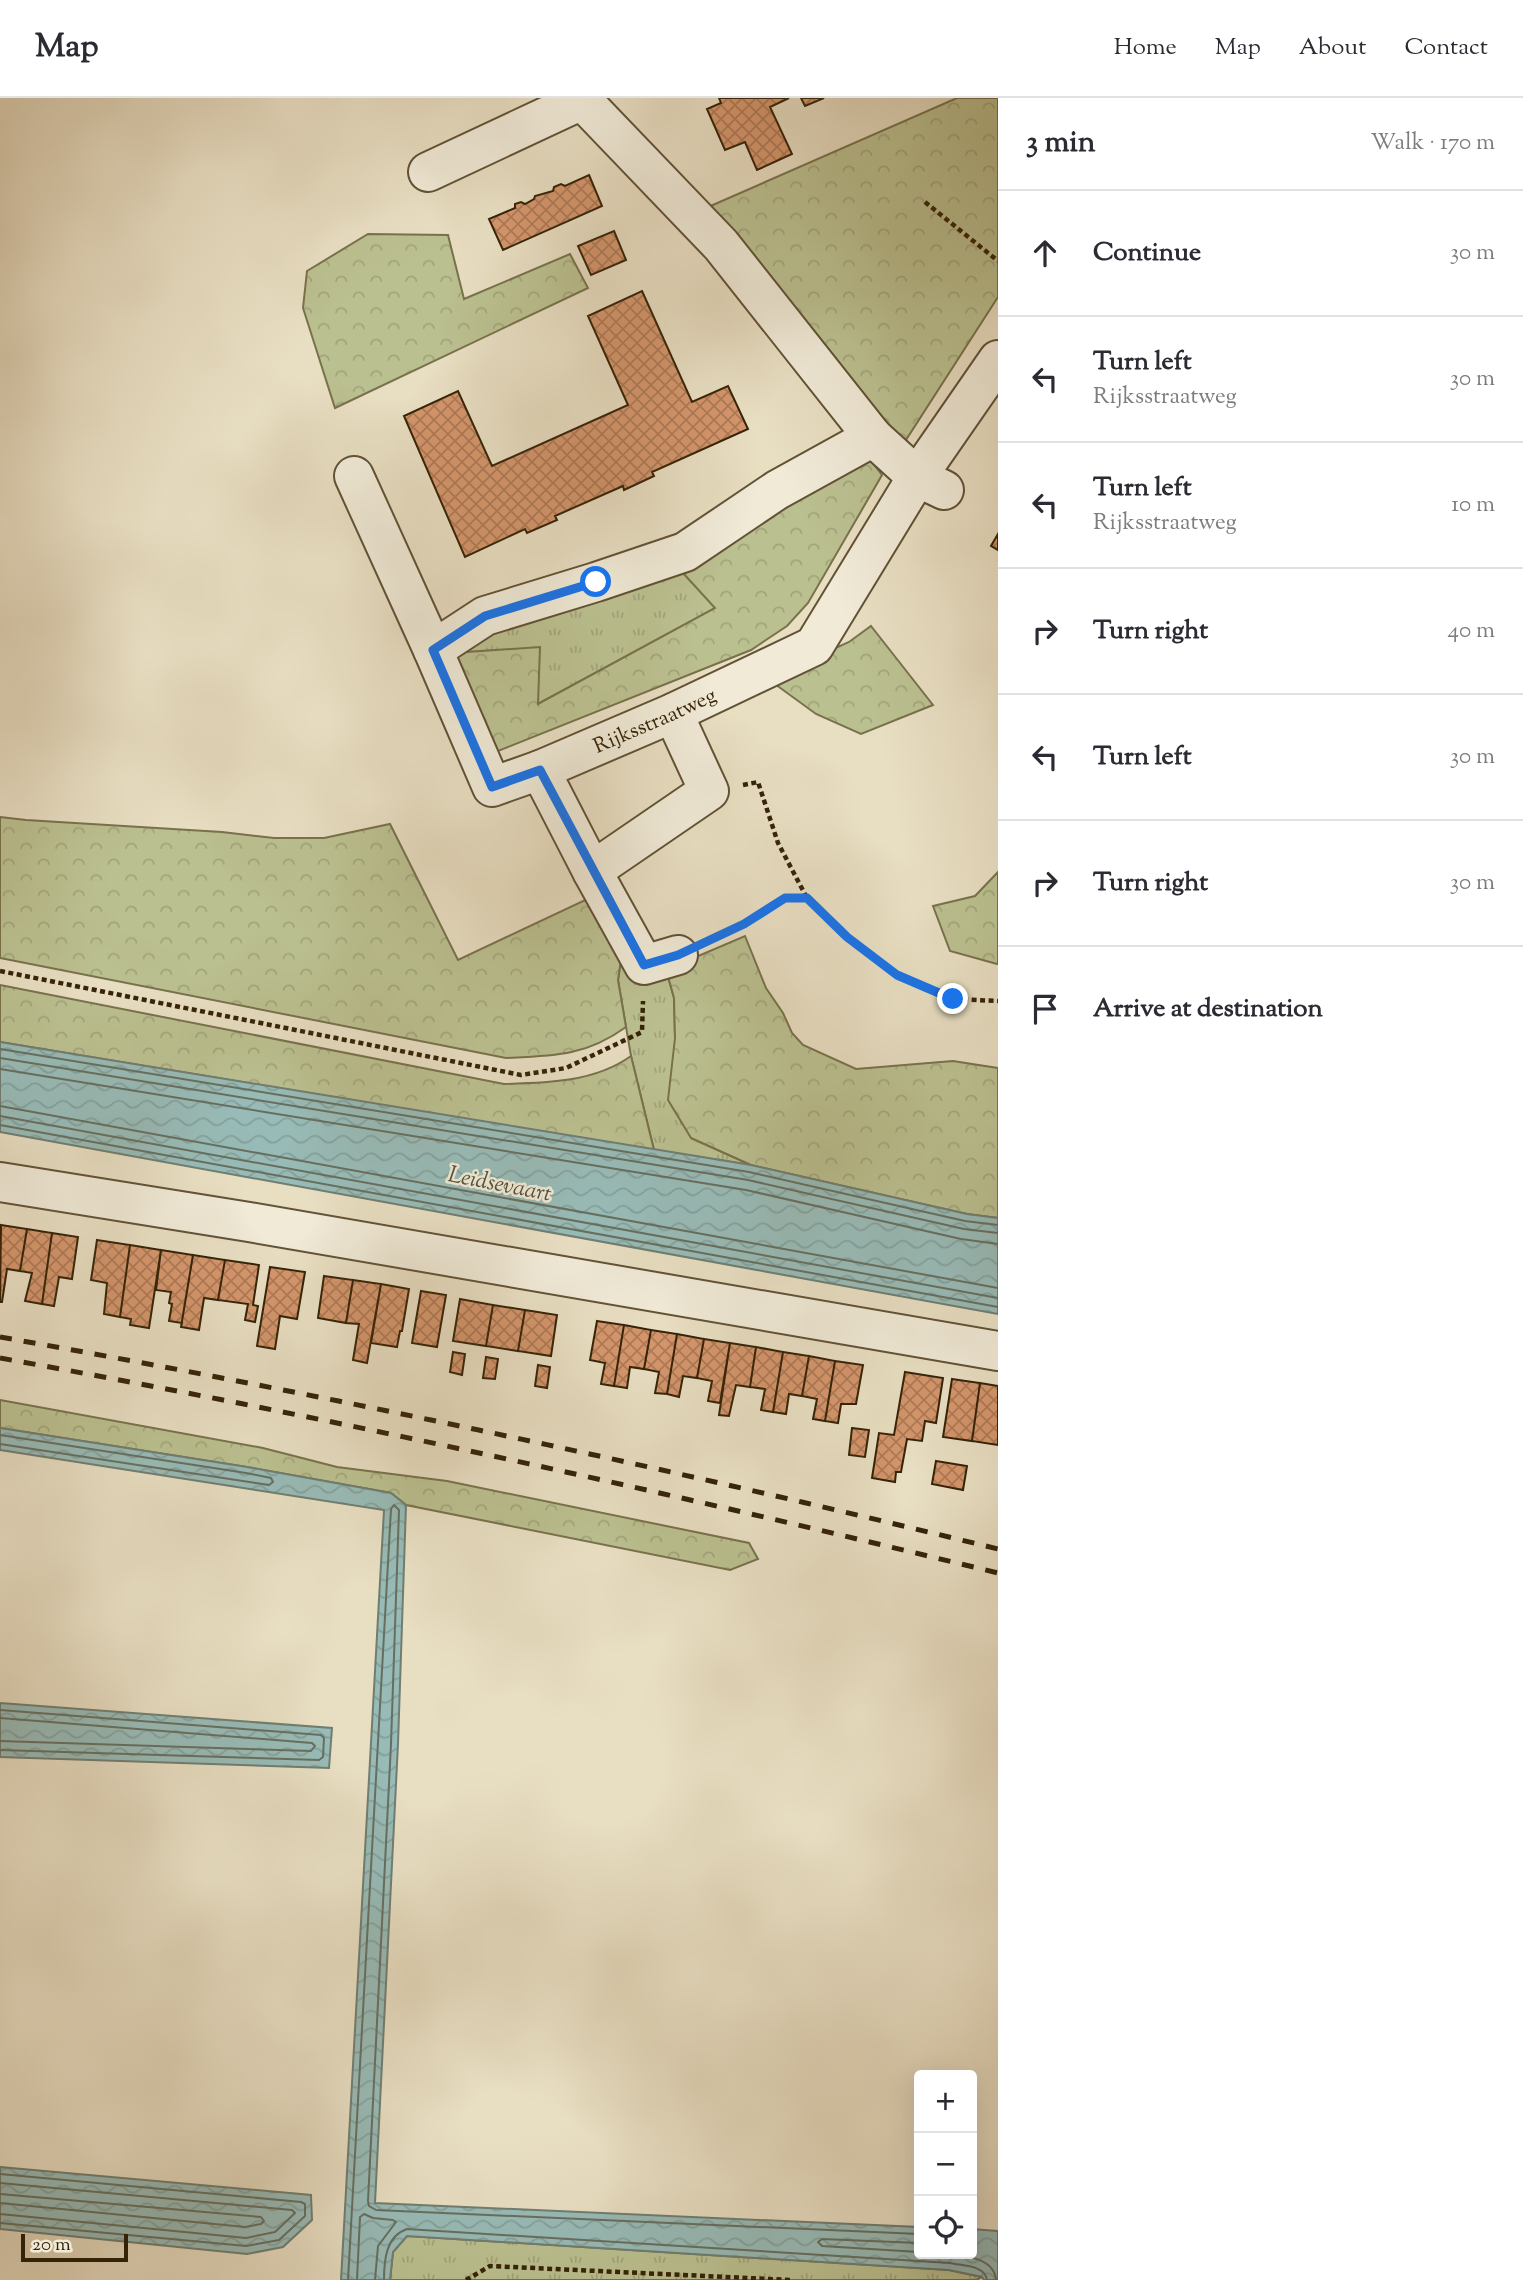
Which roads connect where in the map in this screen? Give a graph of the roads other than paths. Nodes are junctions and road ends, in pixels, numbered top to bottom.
1 (428, 172) dead end
2 (998, 360) edge
3 (873, 437) junction
4 (354, 476) dead end
5 (930, 484) junction
6 (433, 650) junction
7 (673, 713) junction
8 (540, 770) junction
9 (592, 871) junction
10 (661, 960) road end
11 (0, 1182) edge
12 (998, 1351) edge

1 - 3 street
2 - 5 street, Rijksstraatweg
3 - 5 street
3 - 6 street
4 - 6 street, Rijksstraatweg
5 - 7 street, Rijksstraatweg
6 - 8 street, Rijksstraatweg
7 - 8 street, Rijksstraatweg
7 - 9 street
8 - 9 street
9 - 10 street
11 - 12 street

